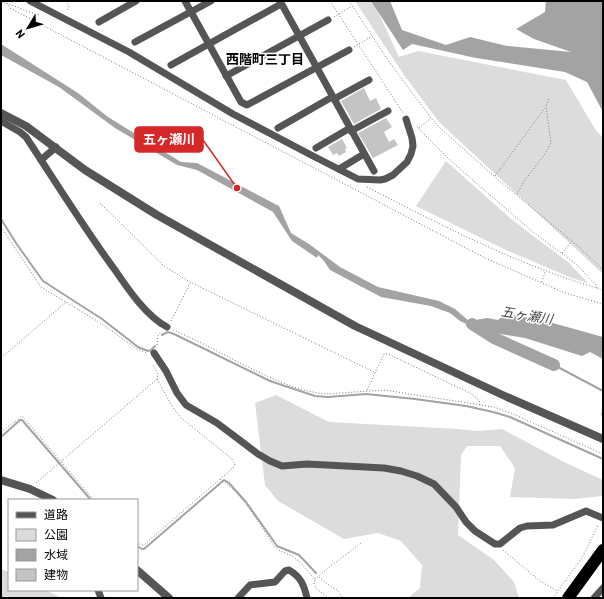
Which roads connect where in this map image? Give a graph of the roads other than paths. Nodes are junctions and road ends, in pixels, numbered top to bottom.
1 (30, 1) edge
2 (136, 1) edge
3 (185, 1) edge
4 (210, 1) edge
5 (281, 2) edge
6 (191, 12) junction
7 (328, 20) road end
8 (99, 22) dead end
9 (299, 36) junction
10 (136, 42) dead end
11 (208, 44) junction
12 (349, 50) road end
13 (172, 65) dead end
14 (316, 68) junction
15 (226, 76) junction
16 (369, 80) dead end
17 (333, 98) junction
18 (388, 111) dead end
19 (1, 112) edge
20 (405, 117) road end
21 (1, 121) edge
22 (278, 128) dead end
23 (350, 130) junction
24 (56, 148) junction
25 (316, 148) dead end
26 (364, 154) junction
27 (41, 160) junction
28 (339, 169) junction
29 (374, 171) dead end
30 (167, 327) road end
31 (151, 353) road end
32 (603, 439) edge
33 (1, 480) edge
34 (51, 499) edge
35 (603, 517) edge
36 (603, 550) edge
37 (138, 571) edge
38 (603, 588) edge
39 (563, 595) edge
40 (169, 598) edge
41 (238, 598) edge
42 (307, 598) edge
43 (594, 598) edge

1 - 28 street
2 - 8 street
3 - 6 street
4 - 6 street
5 - 9 street
5 - 11 street
6 - 10 street
6 - 11 street
7 - 9 street
9 - 14 street
9 - 15 street
11 - 13 street
11 - 15 street
12 - 14 street
14 - 15 street
14 - 17 street
16 - 17 street
17 - 22 street
17 - 23 street
18 - 23 street
19 - 24 street
20 - 28 street
21 - 27 street
23 - 25 street
23 - 26 street
24 - 27 street
24 - 32 street
26 - 28 street
26 - 29 street
27 - 30 street
31 - 35 street
33 - 34 street
36 - 39 highway
37 - 40 street
38 - 43 street
41 - 42 street

